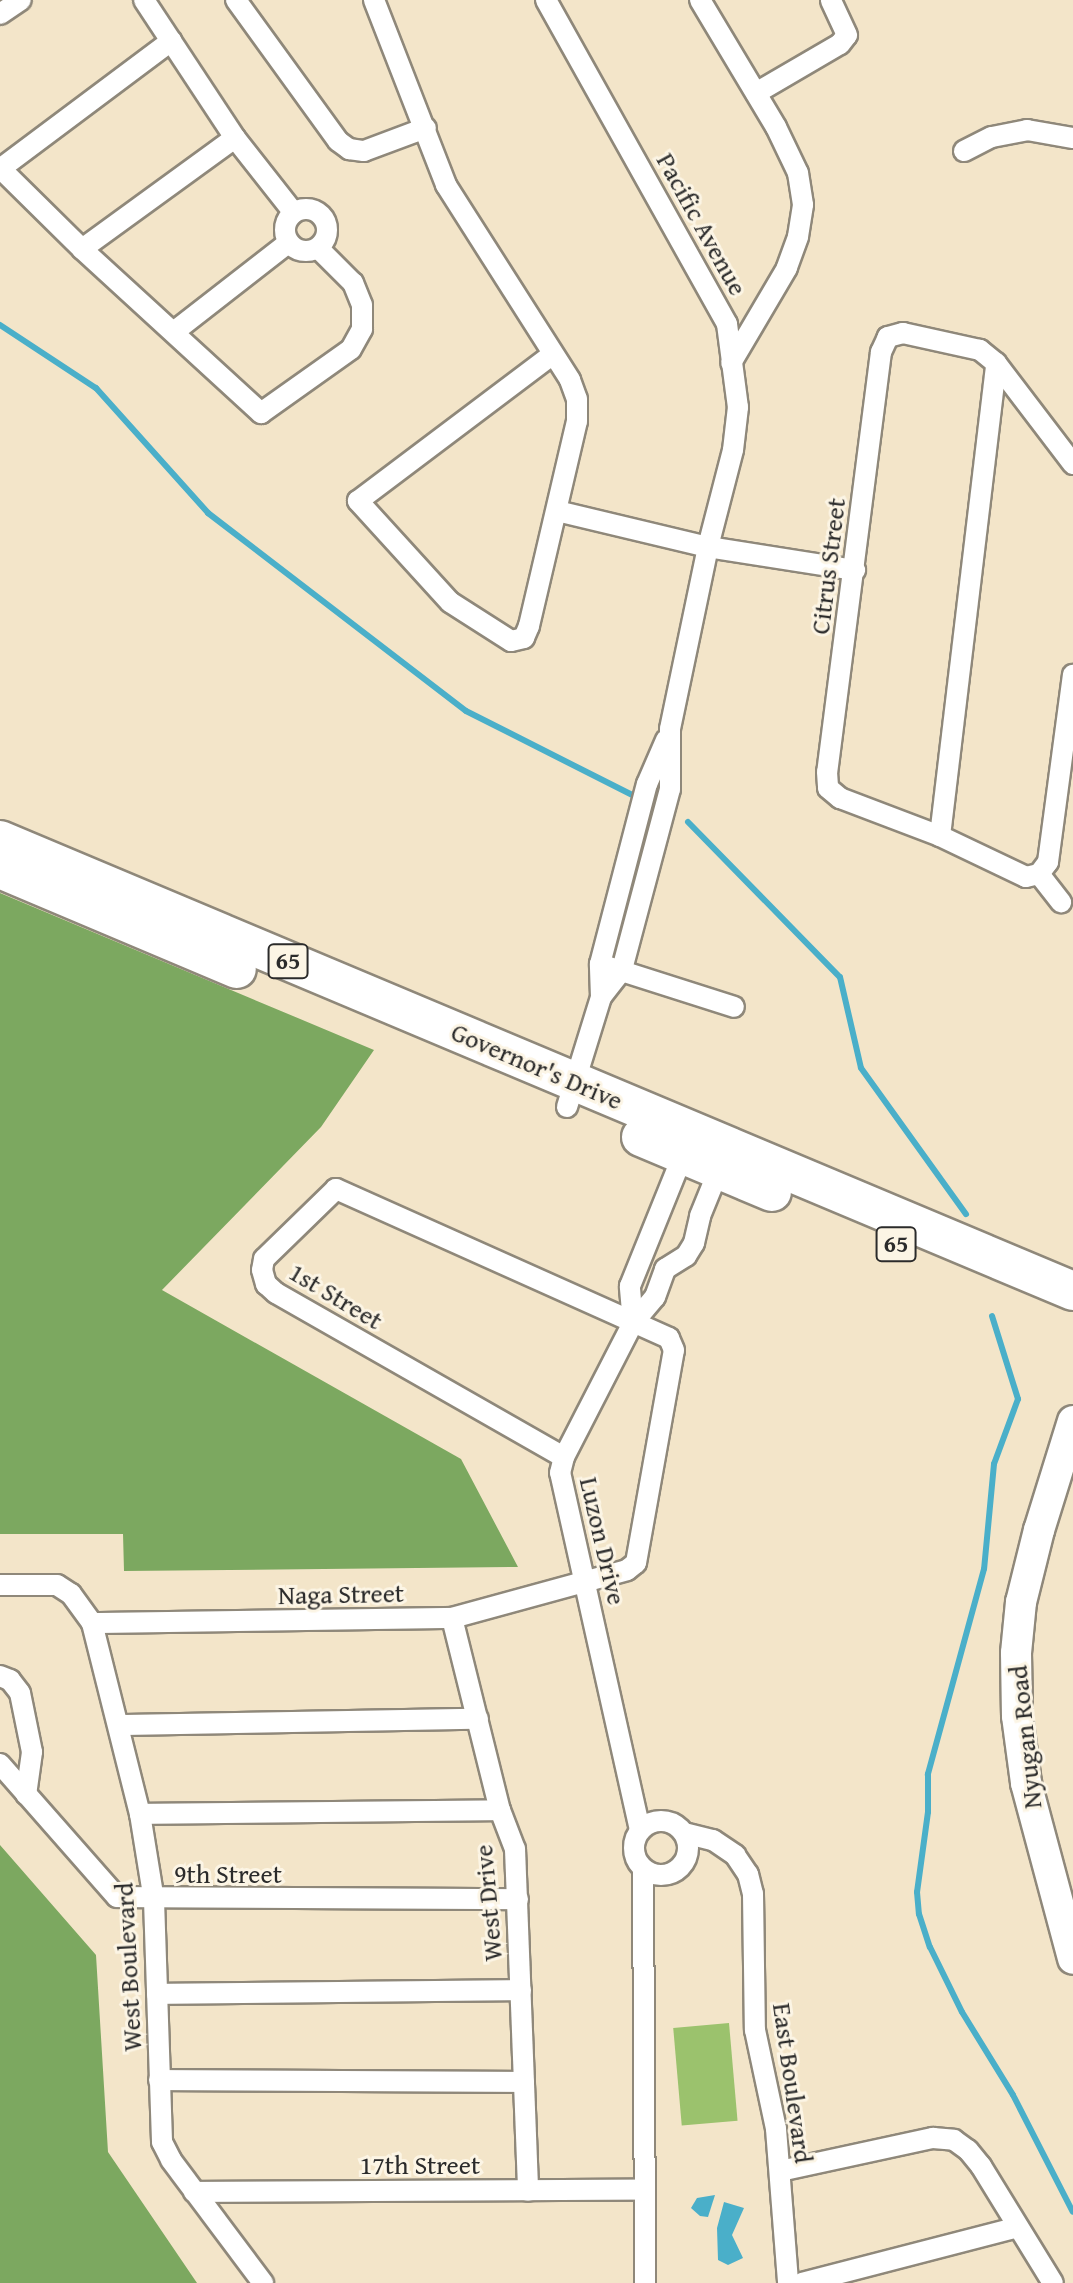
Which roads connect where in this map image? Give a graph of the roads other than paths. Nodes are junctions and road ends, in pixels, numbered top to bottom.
1 (21, 0) edge
2 (144, 0) edge
3 (236, 0) edge
4 (374, 0) edge
5 (546, 0) edge
6 (700, 0) edge
7 (831, 0) edge
8 (0, 14) edge
9 (171, 41) junction
10 (756, 93) junction
11 (426, 128) junction
12 (235, 138) junction
13 (1073, 138) edge
14 (964, 151) dead end
15 (0, 168) edge
16 (294, 213) junction
17 (288, 243) junction
18 (318, 248) junction
19 (82, 249) junction
20 (175, 331) junction
21 (552, 355) junction
22 (731, 363) junction
23 (996, 363) junction
24 (1073, 464) edge
25 (557, 511) junction
26 (708, 547) junction
27 (855, 570) junction
28 (1073, 675) edge
29 (670, 729) junction
30 (638, 818) junction
31 (661, 824) junction
32 (940, 836) junction
33 (0, 840) edge
34 (0, 869) edge
35 (1032, 875) junction
36 (1061, 902) dead end
37 (610, 922) junction
38 (633, 927) junction
39 (600, 964) junction
40 (622, 970) junction
41 (601, 997) junction
42 (734, 1007) dead end
43 (572, 1094) junction
44 (688, 1142) junction
45 (724, 1157) junction
46 (1073, 1291) edge
47 (1073, 1318) edge
48 (633, 1323) junction
49 (1073, 1421) edge
50 (564, 1457) junction
51 (585, 1583) junction
52 (0, 1585) edge
53 (452, 1618) junction
54 (92, 1623) junction
55 (0, 1676) edge
56 (478, 1719) junction
57 (120, 1725) junction
58 (0, 1764) edge
59 (26, 1795) junction
60 (500, 1810) junction
61 (140, 1814) junction
62 (647, 1826) junction
63 (684, 1833) junction
64 (643, 1869) junction
65 (518, 1899) junction
66 (154, 1900) junction
67 (1073, 1959) edge
68 (521, 1990) junction
69 (157, 1994) junction
70 (159, 2080) junction
71 (524, 2082) junction
72 (780, 2171) junction
73 (645, 2190) junction
74 (528, 2191) junction
75 (194, 2192) junction
76 (1018, 2227) junction
77 (263, 2283) edge
78 (645, 2283) edge
79 (788, 2283) edge
80 (802, 2283) edge
81 (1053, 2283) edge

1 - 8 street
2 - 9 street
3 - 11 street
4 - 11 street
5 - 22 street, Pacific Avenue
6 - 10 street
7 - 10 street
9 - 12 street
9 - 15 street
10 - 22 street
11 - 21 street
12 - 16 street
12 - 19 street
13 - 14 street
15 - 19 street
16 - 17 street
16 - 18 street
17 - 18 street
17 - 20 street
18 - 20 street
19 - 20 street
21 - 25 street
21 - 25 street
22 - 26 street, Pacific Avenue
23 - 24 street
23 - 27 street, Citrus Street
23 - 32 street
25 - 26 street
26 - 27 street
26 - 29 street, Pacific Avenue
27 - 32 street, Citrus Street
28 - 35 street
29 - 30 street, Pacific Avenue
29 - 31 street, Pacific Avenue
30 - 31 street
30 - 37 street, Pacific Avenue
31 - 38 street, Pacific Avenue
32 - 35 street
33 - 43 highway, Governor's Drive / 65
34 - 43 highway, Governor's Drive / 65
35 - 36 street
37 - 38 street
37 - 39 street, Pacific Avenue
38 - 40 street, Pacific Avenue
39 - 40 street
39 - 41 street, Pacific Avenue
40 - 41 street, Pacific Avenue
40 - 42 street
41 - 43 street, Pacific Avenue
43 - 44 highway, Governor's Drive / 65
44 - 45 highway, Governor's Drive / 65
44 - 48 street
45 - 46 highway, Governor's Drive / 65
45 - 47 highway, Governor's Drive / 65
45 - 48 street, Luzon Drive
48 - 50 street, Luzon Drive
48 - 50 street, 1st Street
48 - 51 street, Naga Street
49 - 67 main road, Nyugan Road
50 - 51 street, Luzon Drive
51 - 53 street, Naga Street
51 - 62 street, Luzon Drive
52 - 54 street
53 - 54 street, Naga Street
53 - 56 street, West Drive
54 - 57 street, West Boulevard
55 - 59 street
56 - 57 street
56 - 60 street, West Drive
57 - 61 street, West Boulevard
58 - 59 street, 9th Street
59 - 66 street, 9th Street
60 - 61 street
60 - 65 street, West Drive
61 - 66 street, West Boulevard
62 - 63 street
62 - 64 street
63 - 64 street
63 - 72 street, East Boulevard
64 - 73 street
65 - 66 street, 9th Street
65 - 68 street, West Drive
66 - 69 street, West Boulevard
68 - 69 street
68 - 71 street, West Drive
69 - 70 street, West Boulevard
70 - 71 street
70 - 75 street, West Boulevard
71 - 74 street, West Drive
72 - 76 street
72 - 79 street, East Boulevard
73 - 74 street, 17th Street
73 - 78 street
74 - 75 street, 17th Street
75 - 77 street, West Boulevard
76 - 80 street
76 - 81 street

